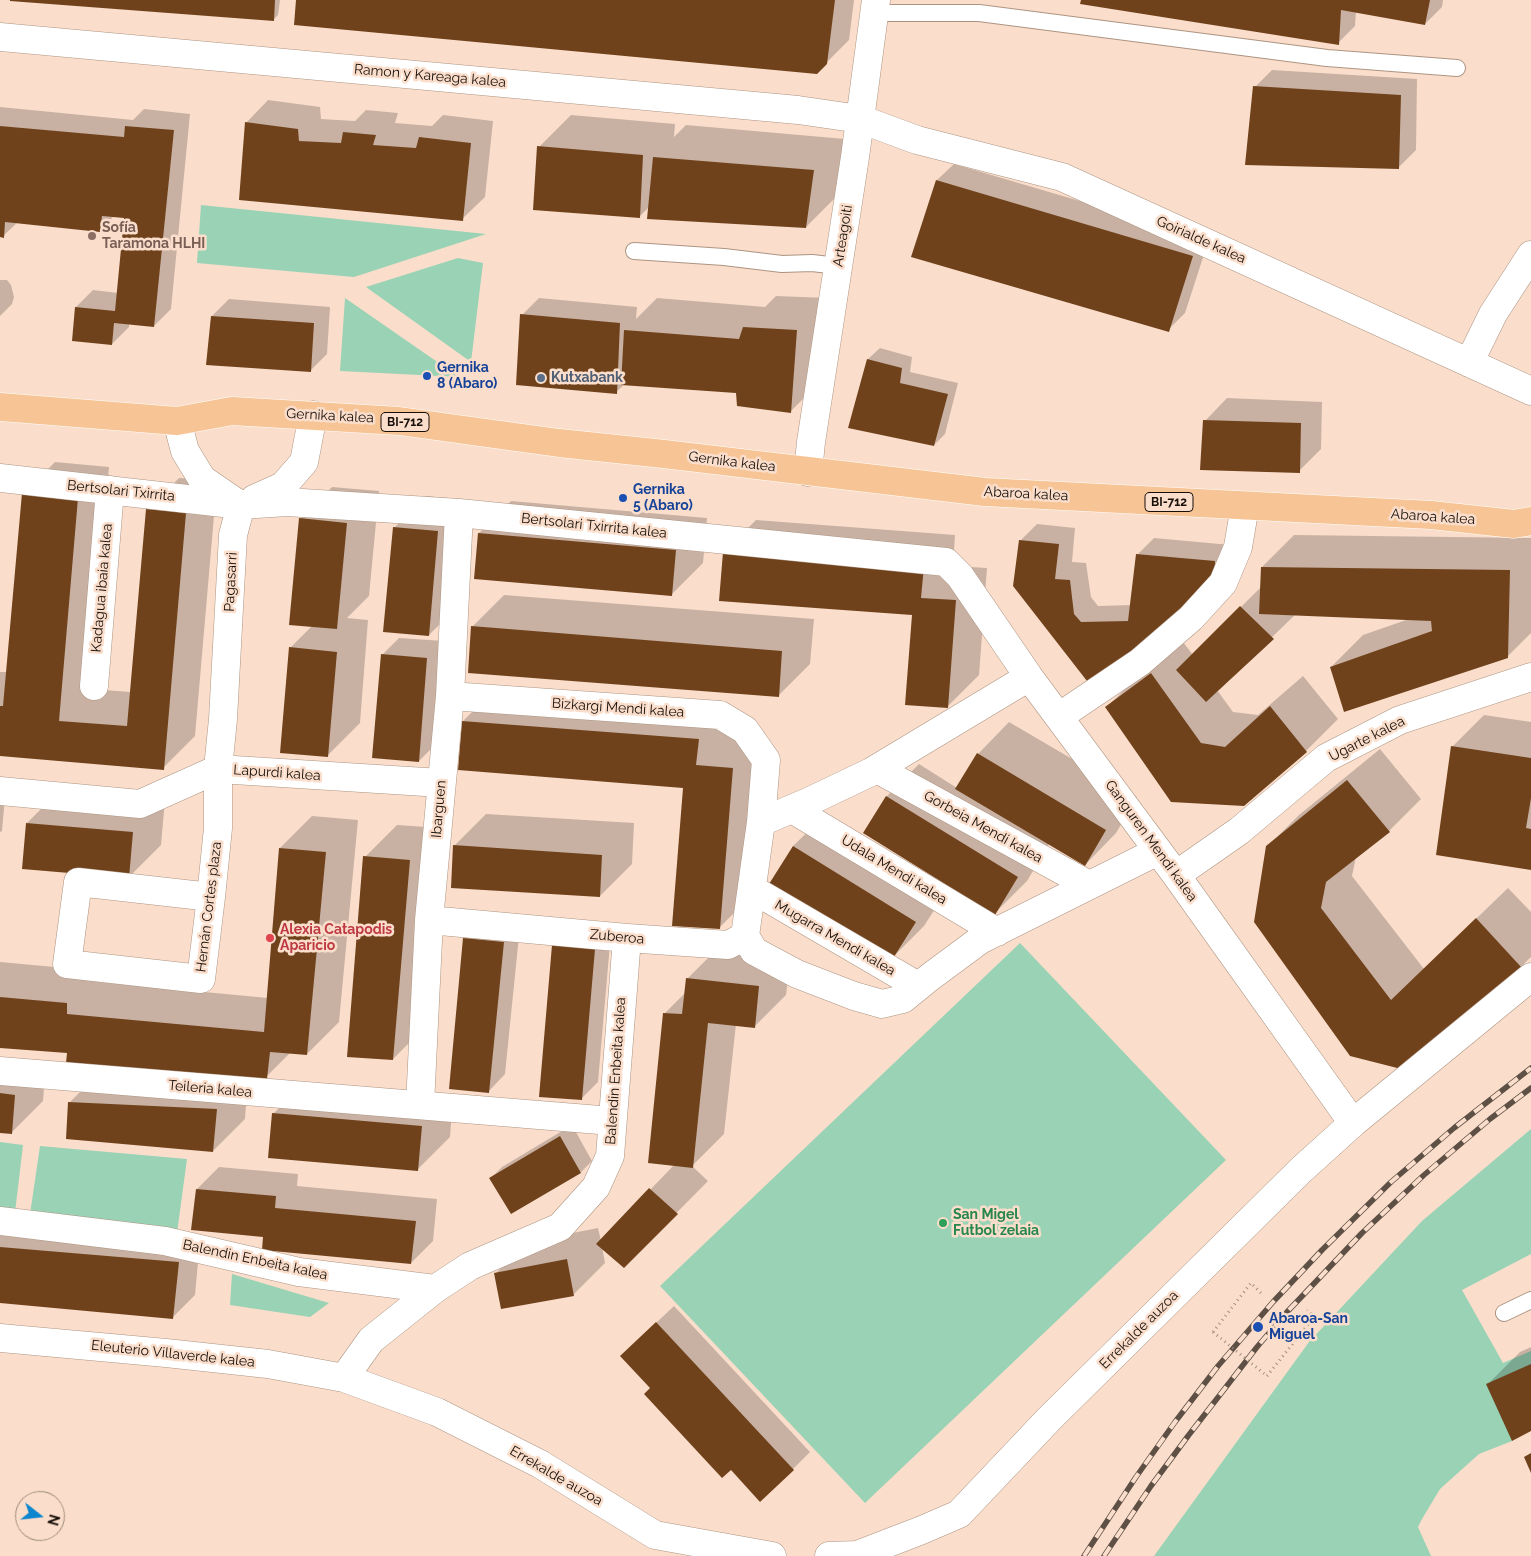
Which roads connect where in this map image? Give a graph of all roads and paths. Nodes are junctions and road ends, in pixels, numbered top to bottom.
1 (875, 6) edge
2 (0, 37) edge
3 (1457, 68) dead end
4 (860, 119) junction
5 (634, 251) dead end
6 (1531, 255) edge
7 (838, 266) junction
8 (1470, 363) junction
9 (1531, 391) edge
10 (0, 407) edge
11 (313, 415) junction
12 (178, 421) junction
13 (808, 472) junction
14 (0, 478) edge
15 (110, 490) junction
16 (241, 505) junction
17 (1245, 506) junction
18 (458, 513) junction
19 (1531, 521) edge
20 (946, 562) joint
21 (1030, 677) junction
22 (1531, 677) edge
23 (94, 686) dead end
24 (450, 696) junction
25 (1060, 716) junction
26 (218, 769) junction
27 (877, 769) junction
28 (441, 783) junction
29 (0, 791) edge
30 (792, 809) junction
31 (761, 822) junction
32 (1158, 851) junction
33 (1176, 875) junction
34 (752, 884) junction
35 (1089, 885) junction
36 (211, 896) junction
37 (429, 920) junction
38 (997, 932) junction
39 (745, 936) junction
40 (627, 938) junction
41 (1531, 977) edge
42 (918, 986) junction
43 (0, 1071) edge
44 (420, 1105) junction
45 (612, 1121) junction
46 (1353, 1123) junction
47 (0, 1221) edge
48 (435, 1289) junction
49 (1262, 1294) dead end
50 (1531, 1300) edge
51 (1307, 1310) dead end
52 (1504, 1313) dead end
53 (0, 1338) edge
54 (344, 1378) junction
55 (922, 1530) junction
56 (858, 1555) edge
57 (772, 1556) edge
58 (829, 1556) edge
59 (908, 1556) edge

1 - 3 lane
1 - 4 street, Arteagoiti
2 - 4 street, Ramon y Kareaga kalea
4 - 7 street, Arteagoiti
4 - 8 street, Goirialde kalea
5 - 7 lane
6 - 8 street
7 - 13 street, Arteagoiti
8 - 9 street, Goirialde kalea
10 - 12 main road, Gernika kalea / BI-712
11 - 12 main road, Gernika kalea / BI-712
11 - 13 main road, Gernika kalea / BI-712
11 - 16 street
12 - 16 street
13 - 17 main road, Abaroa kalea / BI-712
14 - 15 street, Bertsolari Txirrita
15 - 16 street, Bertsolari Txirrita
15 - 23 street, Kadagua ibaia kalea
16 - 18 street, Bertsolari Txirrita kalea
16 - 26 street, Pagasarri
17 - 19 main road, Abaroa kalea / BI-712
17 - 25 street
18 - 20 street, Bertsolari Txirrita kalea
18 - 24 street, Ibarguen
20 - 21 street, Ganguren Mendi kalea
21 - 25 street, Ganguren Mendi kalea
21 - 27 street
22 - 33 street, Ugarte kalea
24 - 28 street, Ibarguen
24 - 31 street, Bizkargi Mendi kalea
25 - 32 street, Ganguren Mendi kalea
26 - 28 street, Lapurdi kalea
26 - 29 street, Lapurdi kalea
26 - 36 street, Hernán Cortes plaza
27 - 30 street
27 - 35 street, Gorbeia Mendi kalea
28 - 37 street, Ibarguen
30 - 31 street
30 - 38 street, Udala Mendi kalea
31 - 34 street
32 - 33 street, Ganguren Mendi kalea
32 - 35 street
33 - 46 street, Ganguren Mendi kalea
34 - 39 street
34 - 42 street, Mugarra Mendi kalea
35 - 38 street
36 - 36 street, Hernán Cortes plaza
37 - 40 street, Zuberoa
37 - 44 street, Ibarguen
38 - 42 street
39 - 40 street, Zuberoa
39 - 42 street
40 - 45 street, Balendin Enbeita kalea
41 - 46 street
43 - 44 street, Teileria kalea
44 - 45 street, Teileria kalea
45 - 48 street, Balendin Enbeita kalea
46 - 55 street, Errekalde auzoa
47 - 48 street, Balendin Enbeita kalea
48 - 54 street, Balendin Enbeita kalea
49 - 51 path, bridge
50 - 52 lane
53 - 54 street, Eleuterio Villaverde kalea
54 - 57 street, Errekalde auzoa
55 - 56 street, Errekalde auzoa
55 - 59 street
56 - 58 street, Errekalde auzoa

